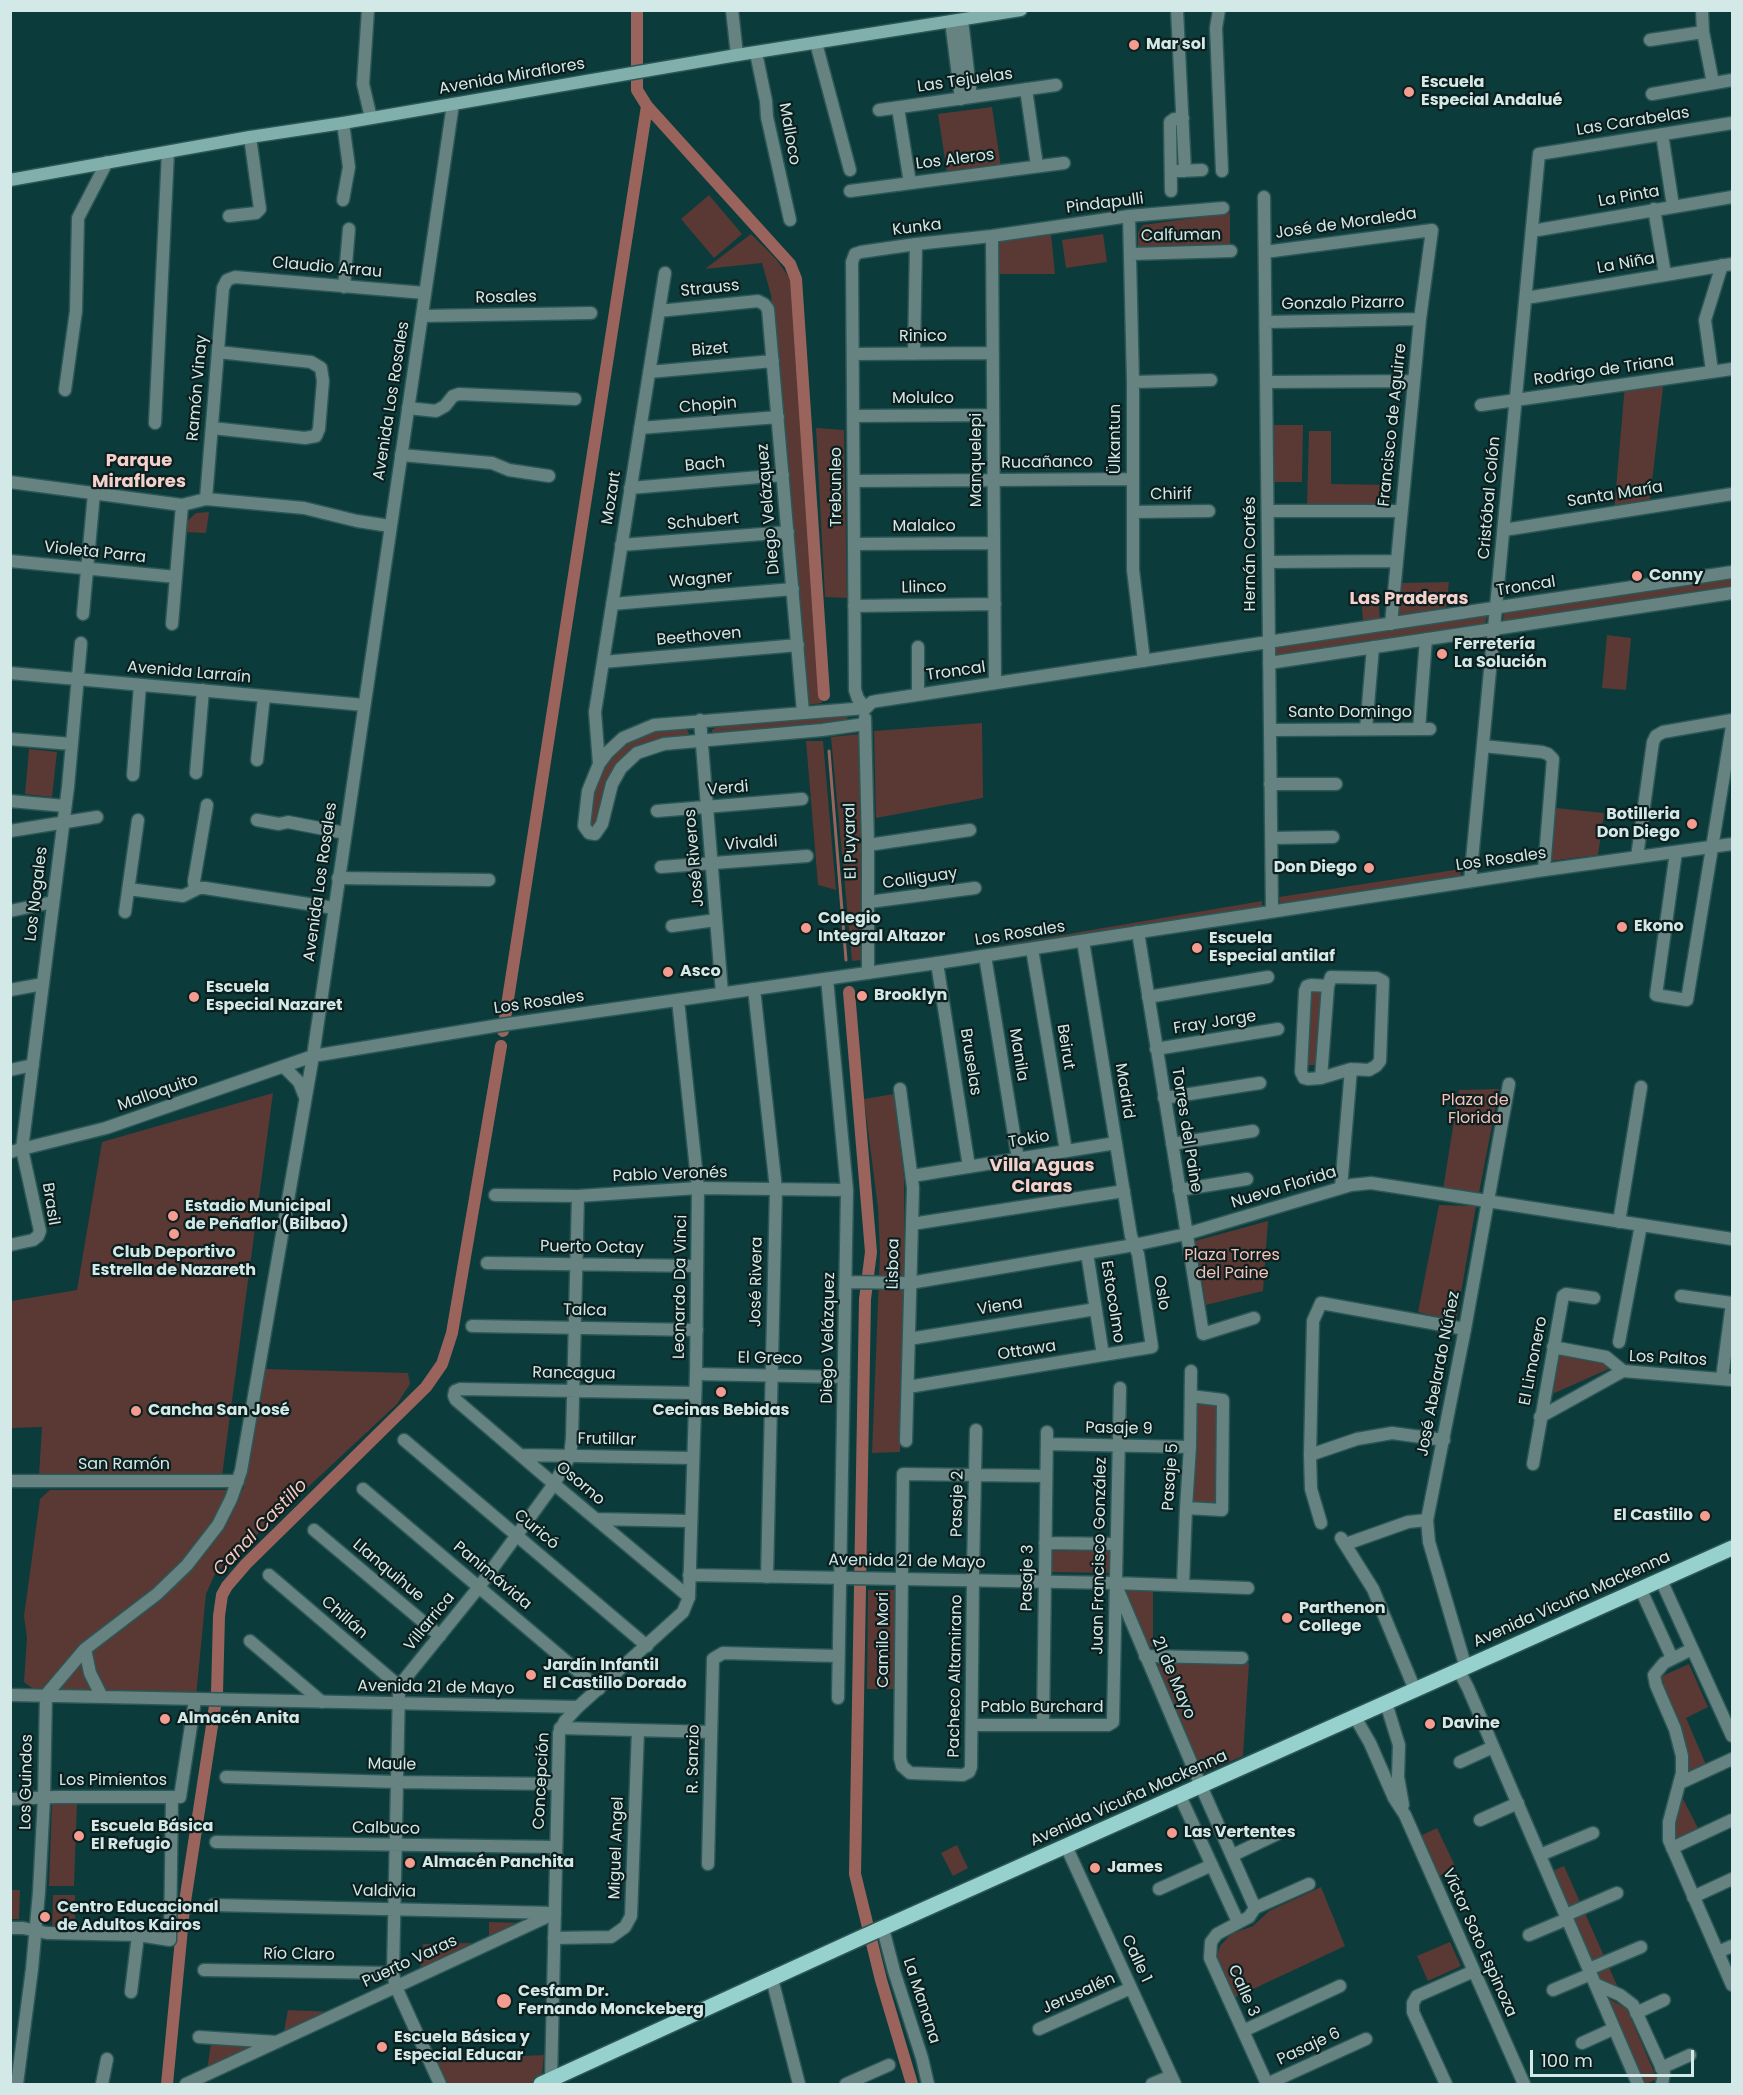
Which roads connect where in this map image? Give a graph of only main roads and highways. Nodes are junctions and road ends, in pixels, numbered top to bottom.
1 (1021, 10) edge
2 (956, 18) edge
3 (10, 180) edge
4 (1732, 1548) edge
5 (546, 2082) edge

1 - 2 main road, Avenida Miraflores
2 - 3 main road, Avenida Miraflores
4 - 5 main road, Avenida Vicuña Mackenna

